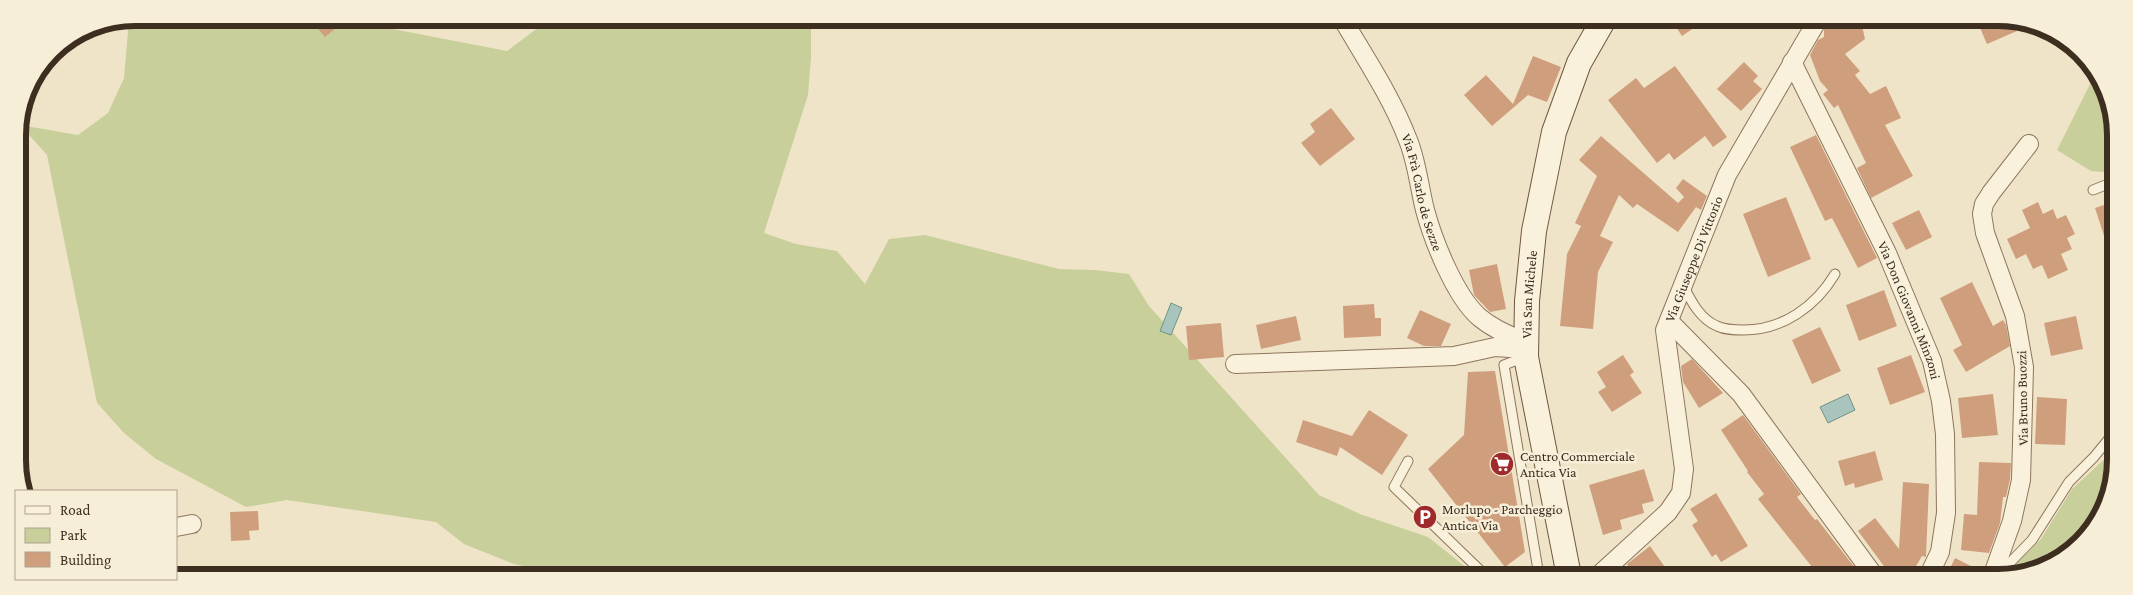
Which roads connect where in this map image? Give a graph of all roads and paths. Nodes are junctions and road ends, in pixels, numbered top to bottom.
1 (1346, 26) edge
2 (1599, 26) edge
3 (1814, 26) edge
4 (1792, 62) junction
5 (2029, 144) dead end
6 (2107, 184) edge
7 (2093, 190) dead end
8 (1835, 274) dead end
9 (1683, 285) junction
10 (1669, 321) junction
11 (1526, 349) junction
12 (1235, 364) dead end
13 (2107, 441) edge
14 (1408, 461) dead end
15 (1479, 569) edge
16 (1539, 569) edge
17 (1568, 569) edge
18 (1606, 569) edge
19 (1869, 569) edge
20 (1932, 569) edge
21 (1997, 569) edge
22 (2002, 569) edge

1 - 11 street, Via Frà Carlo de Sezze
2 - 11 main road, Via San Michele
3 - 4 street, Via Giuseppe Di Vittorio
4 - 9 street, Via Giuseppe Di Vittorio
4 - 20 street, Via Don Giovanni Minzoni
5 - 21 street, Via Bruno Buozzi
6 - 7 lane
8 - 9 lane
9 - 10 street, Via Giuseppe Di Vittorio
10 - 18 street, Via Giuseppe Di Vittorio
10 - 19 street
11 - 12 street
11 - 16 lane
11 - 17 main road, Via San Michele
13 - 22 lane
14 - 15 lane

